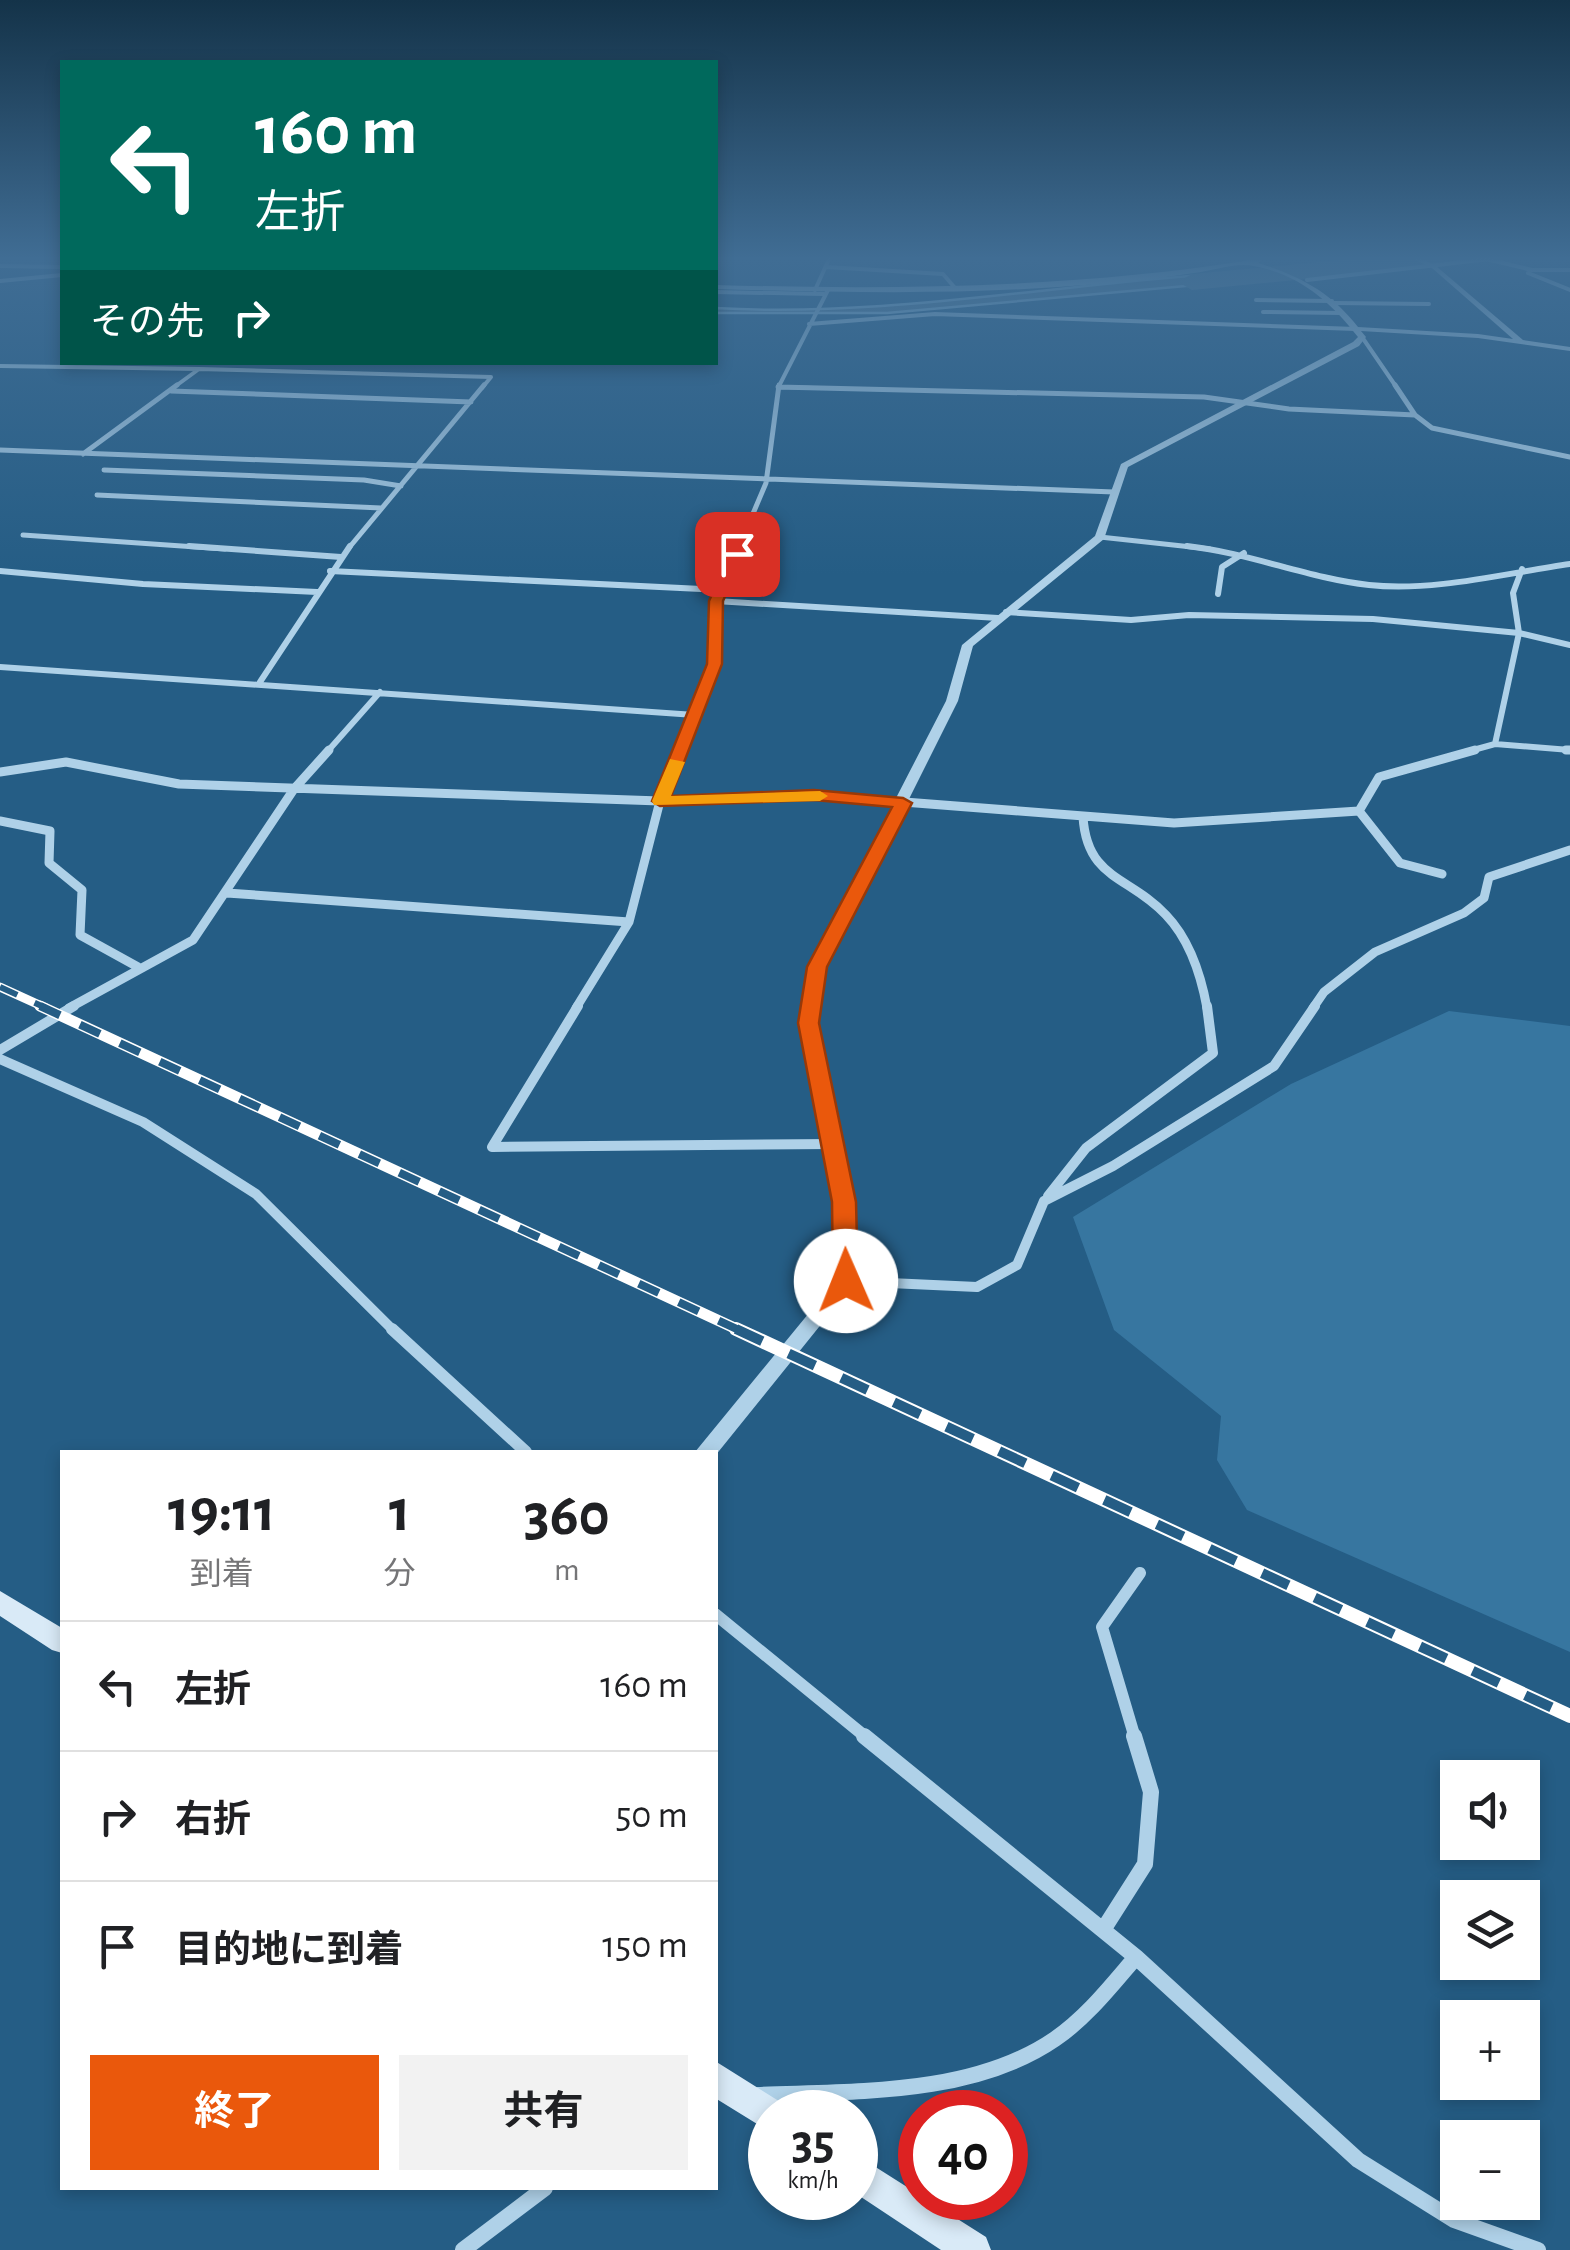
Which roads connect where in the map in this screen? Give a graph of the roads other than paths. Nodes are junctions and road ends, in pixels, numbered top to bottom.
1 (789, 364) edge
2 (1319, 364) edge
3 (1380, 364) edge
4 (0, 366) edge
5 (200, 369) junction
6 (778, 388) junction
7 (170, 391) junction
8 (470, 402) junction
9 (1246, 403) junction
10 (1414, 415) junction
11 (0, 450) edge
12 (82, 454) junction
13 (1570, 457) edge
14 (418, 467) junction
15 (104, 470) dead end
16 (766, 482) junction
17 (401, 486) junction
18 (1114, 492) junction
19 (97, 495) dead end
20 (381, 508) junction
21 (23, 535) dead end
22 (1100, 537) junction
23 (1244, 554) junction
24 (341, 557) junction
25 (1570, 564) edge
26 (1522, 569) junction
27 (0, 570) edge
28 (330, 571) junction
29 (722, 590) junction
30 (317, 592) junction
31 (1218, 594) dead end
32 (716, 601) junction
33 (1002, 615) junction
34 (1519, 632) junction
35 (1570, 646) edge
36 (0, 666) edge
37 (260, 682) junction
38 (380, 692) junction
39 (695, 716) junction
40 (1494, 744) junction
41 (1570, 750) edge
42 (0, 772) edge
43 (294, 789) junction
44 (660, 801) junction
45 (903, 803) junction
46 (1359, 810) junction
47 (1083, 817) junction
48 (0, 821) edge
49 (1570, 850) edge
50 (1442, 874) dead end
51 (227, 893) junction
52 (629, 922) junction
53 (138, 967) junction
54 (0, 1050) edge
55 (0, 1058) edge
56 (833, 1144) junction
57 (1044, 1201) junction
58 (846, 1281) junction
59 (524, 1450) edge
60 (708, 1450) edge
61 (1140, 1573) dead end
62 (0, 1602) edge
63 (718, 1616) edge
64 (60, 1641) edge
65 (1102, 1930) junction
66 (1136, 1957) junction
67 (742, 2097) edge
68 (878, 2187) edge
69 (541, 2190) edge
70 (463, 2250) edge
71 (973, 2250) edge
72 (1538, 2250) edge

1 - 6 street
2 - 9 street
3 - 10 street
4 - 5 street
5 - 7 street
5 - 8 street
6 - 9 street
6 - 16 street
7 - 8 street
7 - 12 street
8 - 14 street
9 - 10 street
9 - 18 street
10 - 13 street
11 - 12 street
12 - 14 street
14 - 16 street
14 - 17 street
15 - 17 street
16 - 18 street
16 - 29 street
17 - 20 street
18 - 22 street
19 - 20 street
20 - 24 street
21 - 24 street
22 - 23 street
22 - 33 street
23 - 26 street
23 - 31 street
24 - 28 street
25 - 26 street
26 - 34 street
27 - 30 street
28 - 29 street
28 - 30 street
29 - 32 street
30 - 37 street
32 - 33 street
32 - 39 street
33 - 34 street
33 - 45 street
34 - 35 street
34 - 40 street
36 - 37 street
37 - 38 street
38 - 39 street
38 - 43 street
39 - 44 street
40 - 41 street
40 - 46 street
42 - 43 street
43 - 44 street
43 - 51 street
44 - 45 street
44 - 52 street
45 - 47 street
45 - 56 street
46 - 47 street
46 - 50 street
47 - 57 street
48 - 53 street
49 - 57 street
51 - 52 street
51 - 53 street
52 - 56 street
53 - 54 street
55 - 59 street
56 - 58 street
57 - 58 street
58 - 60 street
61 - 65 street
62 - 64 main road
63 - 65 street
65 - 66 street
66 - 67 street
66 - 72 street
68 - 71 main road
69 - 70 street

